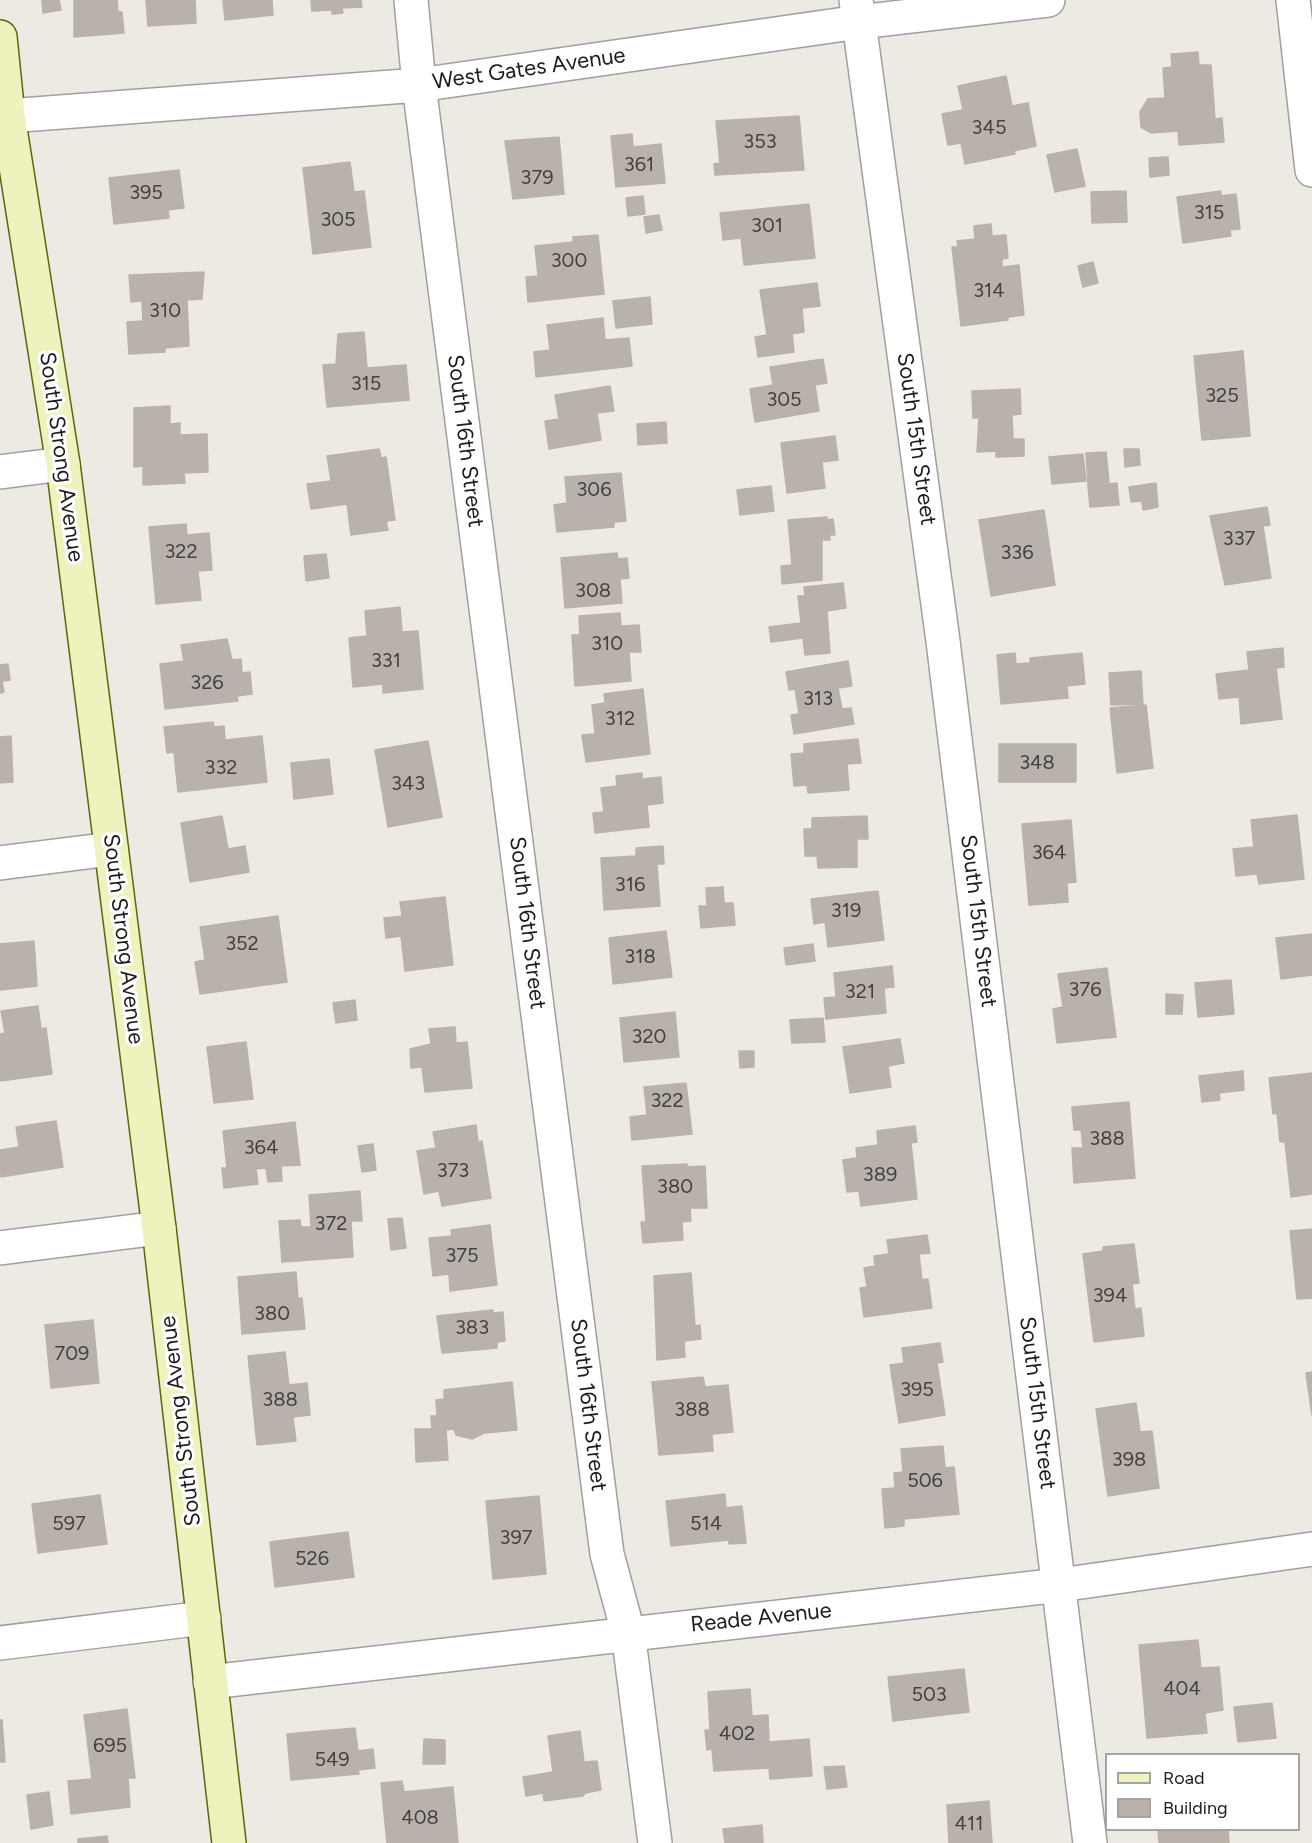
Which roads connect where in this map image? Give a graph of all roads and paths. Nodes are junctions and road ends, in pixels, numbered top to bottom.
1 (411, 0) edge
2 (1048, 0) edge
3 (1293, 0) edge
4 (858, 11) edge
5 (0, 37) edge
6 (419, 85) junction
7 (4, 111) edge
8 (1312, 170) edge
9 (63, 464) junction
10 (0, 472) edge
11 (111, 849) junction
12 (0, 862) edge
13 (159, 1228) junction
14 (0, 1248) edge
15 (1312, 1549) edge
16 (1060, 1585) junction
17 (204, 1618) junction
18 (628, 1632) junction
19 (0, 1643) edge
20 (210, 1682) junction
21 (229, 1843) edge
22 (655, 1843) edge
23 (1090, 1843) edge

1 - 6 street, South 16th Street
2 - 4 street, West Gates Avenue
3 - 8 street
4 - 6 street, West Gates Avenue
4 - 16 street, South 15th Street
5 - 7 street, South Strong Avenue
6 - 7 street, West Gates Avenue
6 - 18 street, South 16th Street
7 - 9 street, South Strong Avenue
9 - 10 street
9 - 11 street, South Strong Avenue
11 - 12 street
11 - 13 street, South Strong Avenue
13 - 14 street
13 - 17 street, South Strong Avenue
15 - 16 street, Reade Avenue
16 - 18 street, Reade Avenue
16 - 23 street, South 15th Street
17 - 19 street
17 - 20 street, South Strong Avenue
18 - 20 street, Reade Avenue
18 - 22 street, South 16th Street
20 - 21 street, South Strong Avenue

